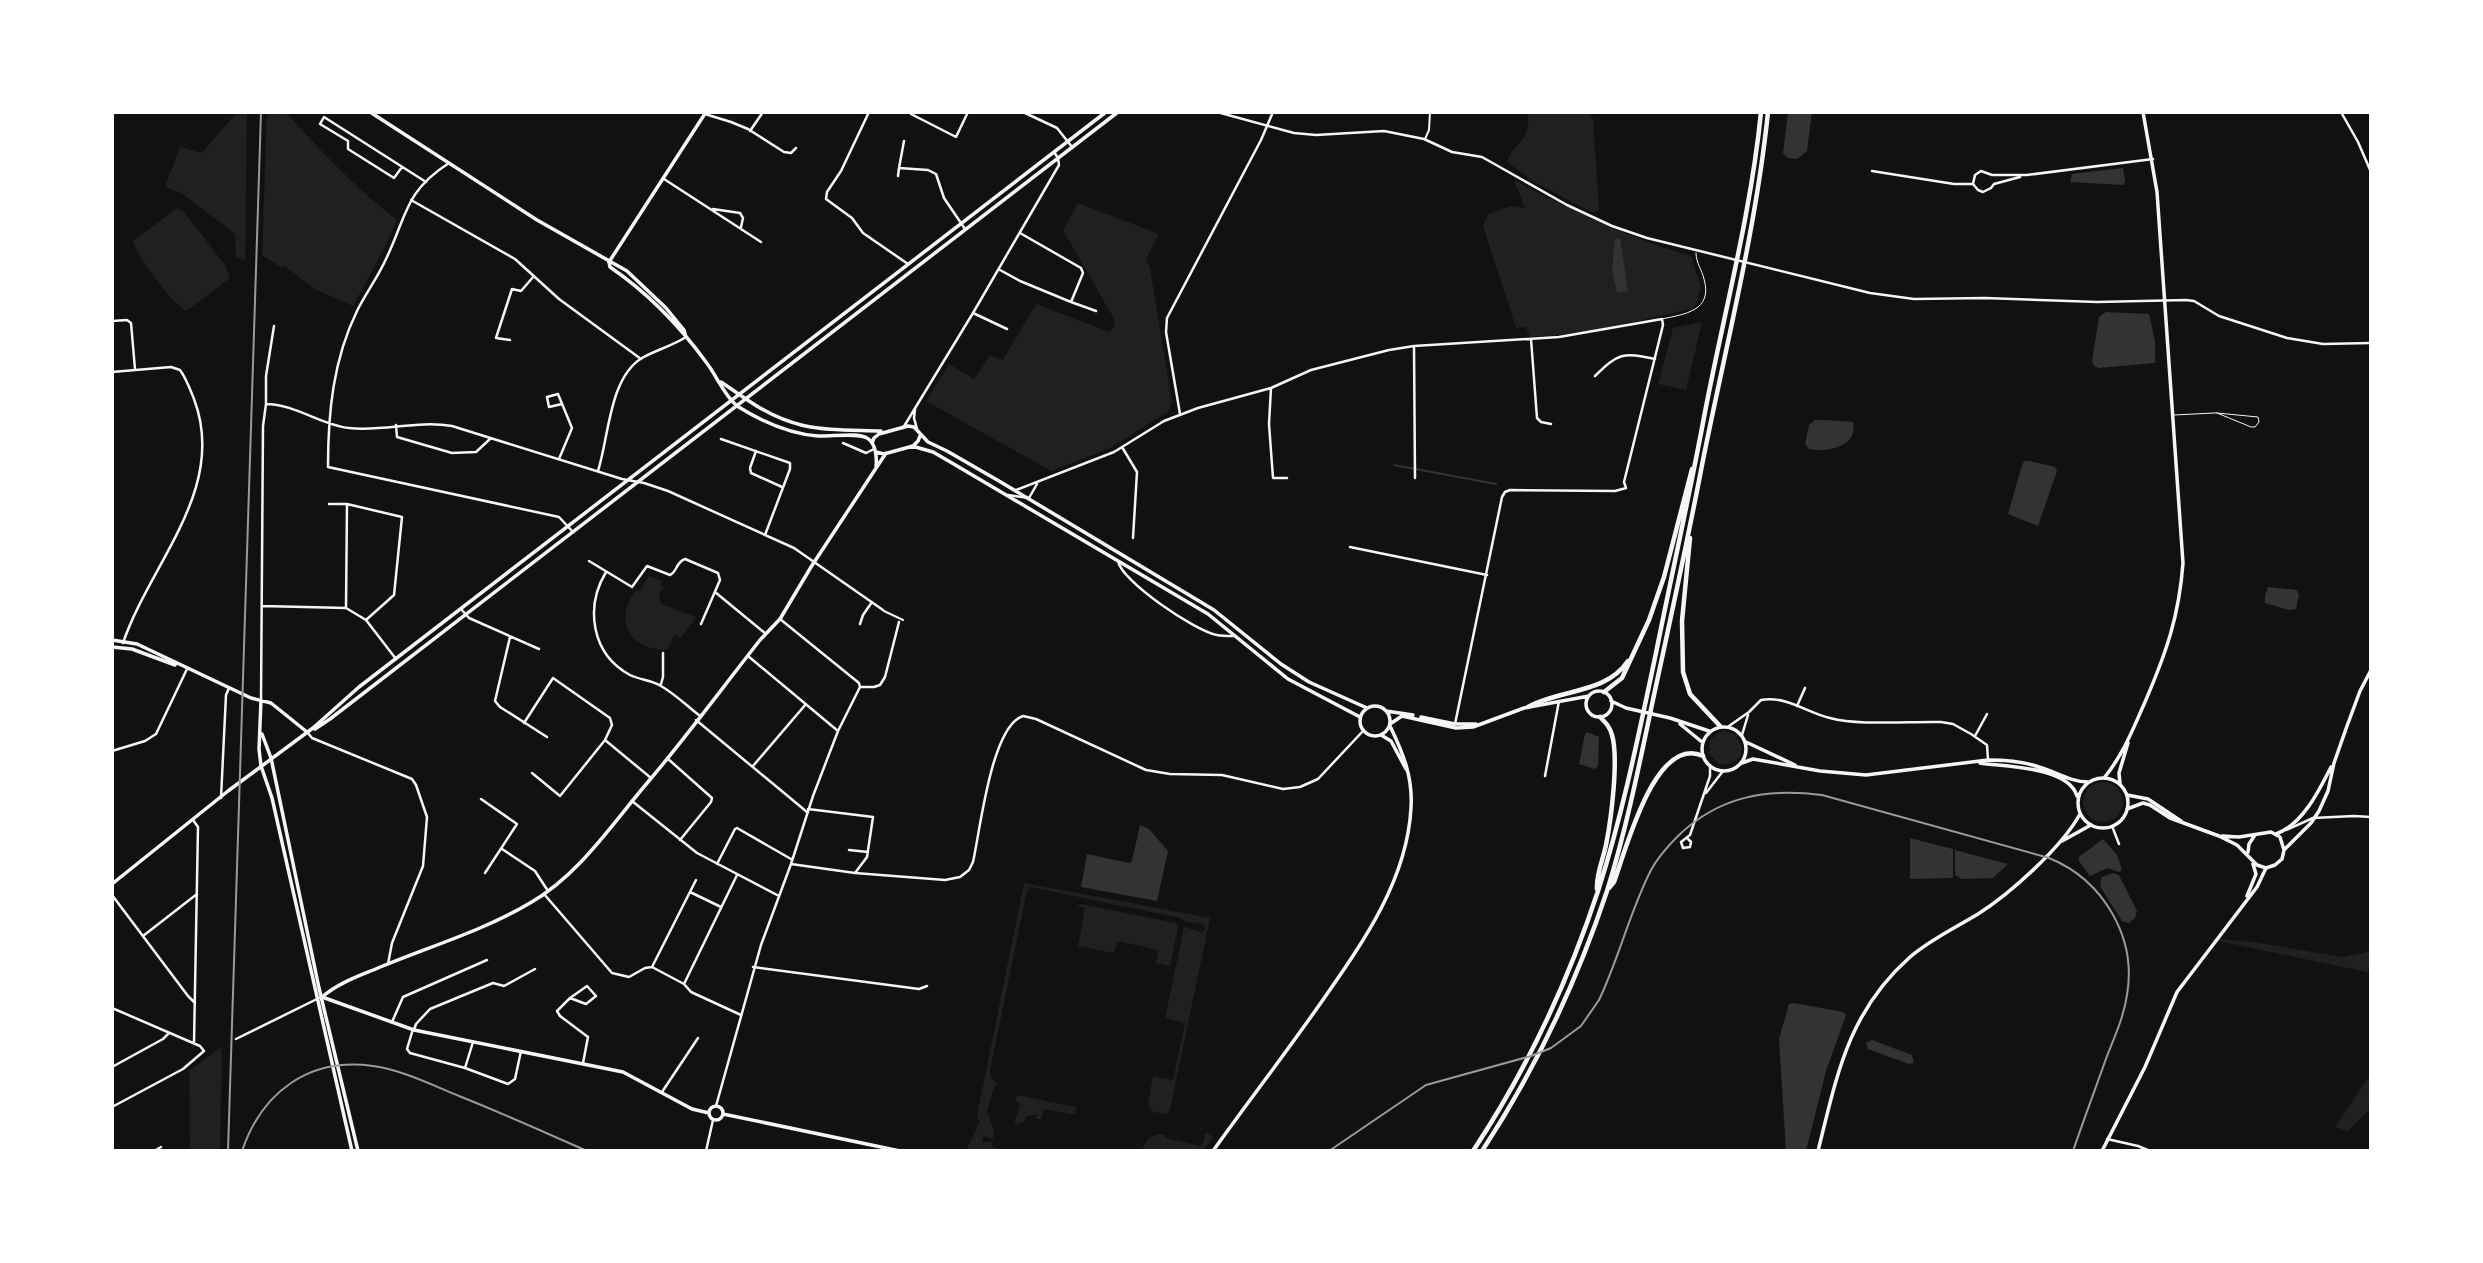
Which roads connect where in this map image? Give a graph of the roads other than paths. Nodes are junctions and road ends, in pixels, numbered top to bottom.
1 (370, 112) edge
2 (763, 112) edge
3 (869, 112) edge
4 (916, 112) edge
5 (968, 112) edge
6 (1023, 112) edge
7 (1106, 112) edge
8 (1118, 112) edge
9 (1217, 112) edge
10 (1273, 112) edge
11 (1430, 112) edge
12 (1761, 112) edge
13 (1768, 112) edge
14 (2143, 112) edge
15 (2341, 112) edge
16 (706, 113) edge
17 (910, 113) edge
18 (1265, 127) junction
19 (750, 131) junction
20 (1424, 139) junction
21 (904, 141) dead end
22 (1067, 141) junction
23 (1072, 147) junction
24 (796, 148) dead end
25 (1054, 152) junction
26 (1058, 158) junction
27 (2152, 159) junction
28 (449, 163) junction
29 (402, 167) junction
30 (899, 168) junction
31 (1872, 171) dead end
32 (2371, 172) edge
33 (1992, 175) junction
34 (2027, 175) junction
35 (898, 176) dead end
36 (664, 179) junction
37 (426, 182) junction
38 (1973, 184) junction
39 (1994, 184) junction
40 (410, 200) junction
41 (710, 208) junction
42 (961, 223) junction
43 (741, 229) junction
44 (965, 229) junction
45 (1020, 233) junction
46 (761, 242) dead end
47 (928, 248) junction
48 (1697, 250) junction
49 (933, 255) junction
50 (609, 262) junction
51 (908, 264) junction
52 (999, 269) junction
53 (534, 276) junction
54 (2166, 301) junction
55 (1071, 302) junction
56 (1096, 311) dead end
57 (973, 313) junction
58 (1662, 320) junction
59 (112, 321) edge
60 (274, 326) dead end
61 (1007, 329) dead end
62 (687, 337) junction
63 (1531, 339) junction
64 (510, 340) dead end
65 (2371, 343) edge
66 (1414, 346) junction
67 (641, 359) junction
68 (1655, 359) junction
69 (135, 370) junction
70 (112, 372) edge
71 (1595, 376) dead end
72 (719, 381) junction
73 (1271, 388) junction
74 (739, 394) junction
75 (746, 399) junction
76 (731, 401) junction
77 (267, 404) junction
78 (562, 404) junction
79 (737, 406) junction
80 (916, 406) junction
81 (2217, 413) junction
82 (1180, 414) junction
83 (2174, 415) junction
84 (328, 423) junction
85 (789, 423) junction
86 (1551, 424) dead end
87 (396, 425) junction
88 (903, 428) junction
89 (786, 430) junction
90 (894, 431) junction
91 (918, 431) junction
92 (490, 438) junction
93 (721, 439) dead end
94 (843, 443) dead end
95 (872, 443) junction
96 (912, 446) junction
97 (1122, 447) junction
98 (874, 450) junction
99 (756, 451) junction
100 (886, 453) junction
101 (559, 459) junction
102 (1696, 459) junction
103 (876, 469) junction
104 (598, 471) junction
105 (1287, 478) dead end
106 (1415, 478) dead end
107 (627, 481) junction
108 (638, 482) junction
109 (1037, 482) junction
110 (782, 487) junction
111 (1016, 491) junction
112 (1008, 495) junction
113 (1029, 498) junction
114 (329, 504) dead end
115 (347, 504) junction
116 (568, 526) junction
117 (1689, 530) junction
118 (573, 532) junction
119 (765, 535) junction
120 (1133, 538) dead end
121 (1350, 547) dead end
122 (589, 561) dead end
123 (1118, 561) junction
124 (814, 562) junction
125 (606, 572) junction
126 (1487, 575) junction
127 (715, 592) junction
128 (872, 602) junction
129 (262, 606) junction
130 (346, 608) junction
131 (461, 609) junction
132 (883, 610) joint
133 (465, 615) junction
134 (780, 619) junction
135 (366, 620) junction
136 (901, 621) joint
137 (701, 624) dead end
138 (860, 624) dead end
139 (766, 634) junction
140 (510, 637) junction
141 (1237, 637) junction
142 (112, 640) edge
143 (124, 641) junction
144 (112, 646) edge
145 (122, 647) junction
146 (539, 649) dead end
147 (1636, 649) junction
148 (663, 653) dead end
149 (748, 656) junction
150 (396, 659) junction
151 (180, 666) junction
152 (187, 670) junction
153 (2371, 670) edge
154 (660, 685) junction
155 (860, 687) junction
156 (230, 688) junction
157 (1805, 688) dead end
158 (1604, 692) junction
159 (1589, 696) junction
160 (261, 700) junction
161 (1577, 700) junction
162 (1559, 701) junction
163 (1612, 701) junction
164 (806, 705) junction
165 (1797, 706) junction
166 (1528, 707) junction
167 (1587, 707) junction
168 (1367, 708) junction
169 (1626, 708) junction
170 (1386, 710) junction
171 (1609, 711) junction
172 (1749, 712) junction
173 (1987, 714) dead end
174 (1360, 717) junction
175 (1600, 717) junction
176 (698, 718) junction
177 (1676, 720) junction
178 (523, 723) junction
179 (1455, 724) junction
180 (1481, 724) junction
181 (1390, 725) junction
182 (1720, 726) junction
183 (1728, 726) junction
184 (261, 731) junction
185 (838, 731) junction
186 (1363, 731) junction
187 (307, 732) junction
188 (1709, 732) junction
189 (1381, 735) junction
190 (1742, 735) junction
191 (1975, 736) junction
192 (547, 737) dead end
193 (605, 740) junction
194 (2128, 741) junction
195 (1702, 743) junction
196 (1746, 743) junction
197 (112, 751) edge
198 (1703, 756) junction
199 (271, 758) junction
200 (667, 758) junction
201 (1988, 761) junction
202 (1742, 763) junction
203 (1974, 763) junction
204 (2334, 763) junction
205 (261, 765) junction
206 (1710, 766) junction
207 (752, 767) junction
208 (1802, 768) junction
209 (1723, 771) junction
210 (532, 773) dead end
211 (1545, 776) dead end
212 (1409, 777) junction
213 (651, 778) junction
214 (2104, 778) junction
215 (2088, 782) junction
216 (2120, 784) junction
217 (1704, 795) junction
218 (2127, 795) junction
219 (221, 798) junction
220 (481, 799) dead end
221 (2078, 799) junction
222 (632, 801) junction
223 (2127, 809) junction
224 (808, 811) junction
225 (2080, 814) junction
226 (2371, 817) edge
227 (2315, 818) junction
228 (193, 820) junction
229 (2185, 824) junction
230 (2091, 825) junction
231 (2112, 826) junction
232 (2286, 831) junction
233 (2276, 834) junction
234 (2255, 835) junction
235 (2219, 836) junction
236 (1688, 839) dead end
237 (680, 840) junction
238 (2059, 844) junction
239 (2119, 844) dead end
240 (502, 849) junction
241 (849, 850) dead end
242 (2284, 850) junction
243 (868, 852) junction
244 (2249, 855) junction
245 (792, 862) junction
246 (2253, 862) junction
247 (717, 864) junction
248 (2266, 867) junction
249 (485, 873) dead end
250 (855, 873) junction
251 (737, 875) junction
252 (696, 880) dead end
253 (112, 884) edge
254 (1606, 891) junction
255 (690, 892) junction
256 (1598, 892) junction
257 (546, 893) junction
258 (197, 894) junction
259 (112, 895) edge
260 (779, 896) junction
261 (2245, 901) junction
262 (721, 907) junction
263 (143, 936) junction
264 (487, 960) dead end
265 (388, 964) junction
266 (652, 967) junction
267 (753, 967) junction
268 (535, 969) dead end
269 (684, 984) junction
270 (927, 986) dead end
271 (319, 998) junction
272 (570, 998) junction
273 (195, 1003) junction
274 (112, 1008) edge
275 (741, 1015) junction
276 (392, 1022) junction
277 (414, 1030) junction
278 (169, 1033) junction
279 (698, 1038) dead end
280 (236, 1039) dead end
281 (473, 1042) junction
282 (194, 1043) junction
283 (521, 1050) junction
284 (583, 1063) junction
285 (112, 1067) edge
286 (464, 1068) junction
287 (662, 1092) junction
288 (716, 1106) junction
289 (112, 1107) edge
290 (709, 1113) junction
291 (723, 1114) junction
292 (713, 1120) junction
293 (2107, 1139) junction
294 (161, 1147) dead end
295 (154, 1151) edge
296 (352, 1151) edge
297 (358, 1151) edge
298 (706, 1151) edge
299 (900, 1151) edge
300 (1213, 1151) edge
301 (1473, 1151) edge
302 (1482, 1151) edge
303 (1818, 1151) edge
304 (2102, 1151) edge
305 (2150, 1151) edge
306 (2190, 1151) edge
307 (2208, 1151) edge

1 - 28 street
2 - 19 street
3 - 51 street
4 - 17 street
5 - 17 street
6 - 22 street
7 - 22 street
8 - 23 street
9 - 18 street
10 - 18 street
11 - 20 street
12 - 102 highway
13 - 117 highway
14 - 27 street
15 - 32 street
16 - 19 street
16 - 36 street
18 - 20 street
18 - 82 street
19 - 24 street
20 - 48 street
21 - 30 street
22 - 23 street
22 - 25 street
23 - 26 street
25 - 26 street
25 - 42 street
26 - 44 street
26 - 45 street
27 - 34 street
27 - 54 street
28 - 37 street
28 - 50 street
29 - 29 street
29 - 37 street
30 - 35 street
30 - 42 street
31 - 38 street
33 - 34 street
33 - 38 street
33 - 39 street
34 - 39 street
36 - 41 street
36 - 50 street
37 - 40 street
38 - 39 street
40 - 53 street
40 - 84 street
41 - 43 street
41 - 43 street
42 - 44 street
42 - 47 street
43 - 46 street
44 - 49 street
45 - 52 street
45 - 55 street
47 - 49 street
47 - 51 street
48 - 54 street
48 - 58 lane
49 - 75 street
50 - 62 street
51 - 74 street
52 - 55 street
52 - 57 street
53 - 64 street
53 - 67 street
54 - 65 street
54 - 83 street
55 - 56 street
57 - 61 street
57 - 80 street
58 - 63 street
58 - 68 street
59 - 69 street
60 - 77 street
62 - 67 street
62 - 72 street
63 - 66 street
63 - 86 street
66 - 73 street
66 - 106 street
67 - 104 street
68 - 71 street
68 - 126 street
69 - 70 street
69 - 143 street
72 - 74 street
72 - 76 street
73 - 82 street
73 - 105 street
74 - 75 street
74 - 76 street
75 - 79 street
75 - 85 street
76 - 79 street
76 - 107 street
77 - 84 street
77 - 129 street
78 - 78 street
78 - 101 street
79 - 89 street
79 - 108 street
80 - 88 street
80 - 91 street
81 - 81 lane
81 - 83 lane
82 - 97 street
83 - 194 street
84 - 87 street
84 - 116 street
85 - 89 street
85 - 90 street
87 - 92 street
87 - 92 street
88 - 90 street
88 - 91 street
89 - 95 street
90 - 95 street
91 - 96 street
91 - 111 street
92 - 101 street
93 - 99 street
94 - 98 street
95 - 98 street
96 - 100 street
96 - 112 street
97 - 109 street
97 - 120 street
98 - 100 street
98 - 103 street
99 - 110 street
99 - 110 street
100 - 103 street
101 - 104 street
102 - 147 highway
102 - 256 highway
103 - 124 street
104 - 107 street
107 - 108 street
107 - 116 street
108 - 118 street
108 - 119 street
109 - 111 street
109 - 113 street
110 - 119 street
111 - 113 street
112 - 113 street
112 - 123 street
113 - 168 street
114 - 115 street
115 - 130 street
115 - 135 street
116 - 118 street
116 - 131 street
117 - 182 highway
117 - 254 highway
118 - 133 street
119 - 124 street
121 - 126 street
122 - 125 street
123 - 141 street
123 - 141 street
124 - 128 street
124 - 134 street
125 - 127 street
125 - 154 street
126 - 179 street
127 - 137 street
127 - 139 street
128 - 132 street
128 - 138 street
129 - 130 street
129 - 160 street
130 - 135 street
131 - 133 street
131 - 150 street
132 - 136 street
133 - 140 street
133 - 187 street
134 - 139 street
134 - 155 street
135 - 150 street
136 - 155 street
139 - 149 street
140 - 146 street
140 - 178 street
141 - 174 street
142 - 143 street
143 - 145 street
143 - 151 street
144 - 145 street
145 - 151 street
147 - 158 highway
147 - 166 highway
148 - 154 street
149 - 164 street
149 - 176 street
150 - 187 street
151 - 152 street
152 - 156 street
152 - 197 street
153 - 204 street
154 - 176 street
155 - 185 street
156 - 160 street
156 - 219 street
157 - 165 street
158 - 159 street
158 - 163 street
159 - 161 street
159 - 167 street
160 - 184 street
160 - 187 street
161 - 162 street
161 - 167 street
162 - 166 street
162 - 211 street
163 - 169 street
163 - 171 street
164 - 185 street
164 - 207 street
165 - 172 street
165 - 191 street
166 - 180 street
167 - 175 street
168 - 170 street
168 - 174 street
169 - 171 street
169 - 177 street
170 - 179 street
170 - 181 street
171 - 175 street
172 - 183 street
172 - 190 street
173 - 191 street
174 - 186 street
175 - 256 highway
176 - 200 street
176 - 207 street
177 - 188 street
177 - 195 street
178 - 192 street
178 - 193 street
179 - 180 street
180 - 181 street
181 - 189 street
181 - 212 street
182 - 183 street
182 - 188 street
183 - 190 street
184 - 199 street
184 - 205 street
185 - 224 street
186 - 189 street
186 - 250 street
187 - 199 street
187 - 265 street
188 - 195 street
189 - 212 street
190 - 196 street
191 - 201 street
193 - 210 street
193 - 213 street
194 - 214 street
194 - 216 street
195 - 198 street
196 - 202 street
196 - 208 street
198 - 206 street
198 - 254 highway
199 - 205 street
199 - 271 street
200 - 213 street
200 - 237 street
201 - 203 street
201 - 215 street
202 - 208 street
202 - 209 street
203 - 208 street
203 - 221 street
204 - 227 street
204 - 232 street
205 - 219 street
205 - 271 street
206 - 209 street
206 - 217 street
207 - 224 street
209 - 217 street
212 - 300 street
213 - 222 street
214 - 215 street
214 - 216 street
215 - 221 street
216 - 218 street
217 - 236 street
218 - 223 street
218 - 229 street
219 - 228 street
220 - 240 street
221 - 225 street
222 - 237 street
222 - 257 street
223 - 229 street
223 - 231 street
224 - 243 street
224 - 245 street
225 - 230 street
225 - 238 street
226 - 227 street
227 - 232 street
227 - 242 street
228 - 253 street
228 - 258 street
229 - 235 street
230 - 231 street
230 - 238 street
231 - 239 street
232 - 233 street
233 - 234 street
233 - 242 street
234 - 235 street
234 - 244 street
235 - 244 street
237 - 247 street
238 - 303 street
240 - 249 street
240 - 257 street
241 - 243 street
242 - 248 street
243 - 250 street
244 - 246 street
245 - 247 street
245 - 250 street
245 - 260 street
246 - 248 street
246 - 261 street
247 - 251 street
248 - 261 street
251 - 260 street
251 - 262 street
252 - 255 street
254 - 302 highway
255 - 262 street
255 - 266 street
256 - 301 highway
257 - 265 street
257 - 266 street
258 - 263 street
258 - 273 street
259 - 263 street
260 - 267 street
261 - 293 street
262 - 269 street
263 - 273 street
264 - 276 street
265 - 271 street
266 - 269 street
267 - 270 street
267 - 275 street
268 - 277 street
269 - 275 street
271 - 276 street
271 - 280 street
271 - 296 street
271 - 297 street
272 - 272 street
272 - 284 street
273 - 282 street
274 - 278 street
275 - 288 street
276 - 277 street
277 - 281 street
277 - 286 street
278 - 282 street
278 - 285 street
279 - 287 street
281 - 283 street
281 - 286 street
282 - 289 street
283 - 284 street
283 - 286 street
284 - 287 street
287 - 290 street
288 - 290 street
288 - 291 street
290 - 292 street
291 - 292 street
291 - 299 street
292 - 298 street
293 - 304 street
293 - 305 street
294 - 295 street
306 - 307 street

